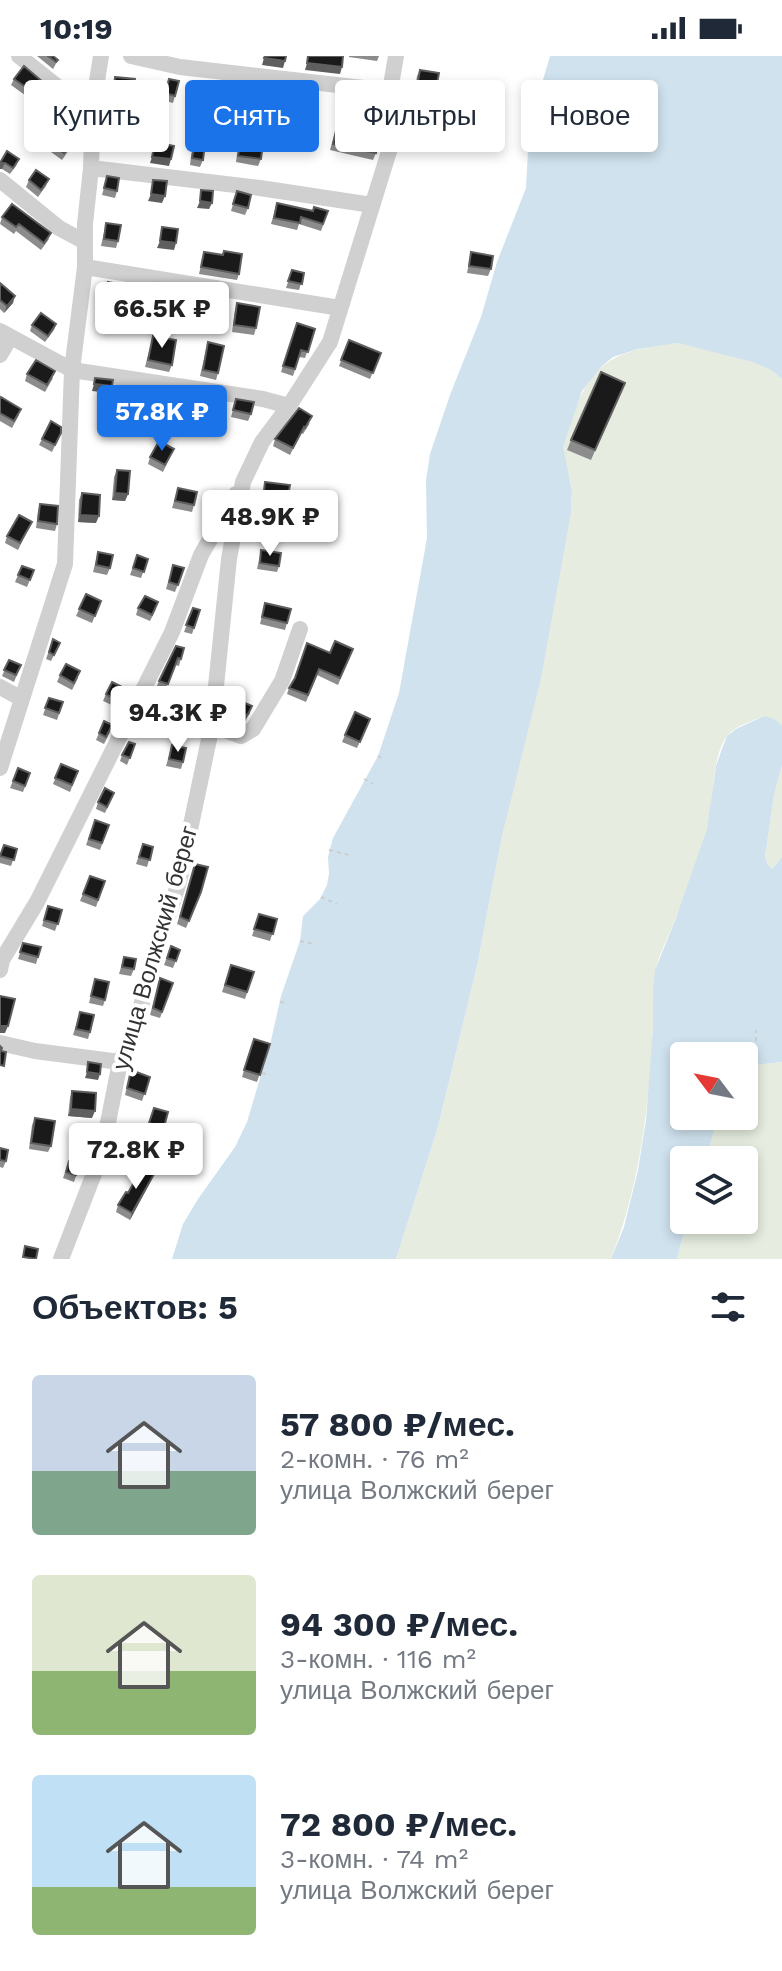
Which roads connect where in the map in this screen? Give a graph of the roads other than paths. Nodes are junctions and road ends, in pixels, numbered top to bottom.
1 (19, 56) edge
2 (101, 56) edge
3 (131, 56) edge
4 (396, 56) edge
5 (49, 80) edge
6 (97, 80) edge
7 (392, 80) edge
8 (335, 85) edge
9 (92, 152) edge
10 (389, 152) edge
11 (91, 168) junction
12 (0, 180) edge
13 (372, 205) junction
14 (85, 242) junction
15 (85, 267) junction
16 (340, 308) junction
17 (5, 334) edge
18 (0, 355) edge
19 (72, 370) junction
20 (289, 406) junction
21 (243, 482) junction
22 (300, 629) dead end
23 (0, 687) edge
24 (22, 699) junction
25 (212, 725) junction
26 (0, 768) edge
27 (0, 970) edge
28 (0, 1043) edge
29 (120, 1062) junction
30 (61, 1259) edge

1 - 5 street
2 - 6 street
3 - 8 street
4 - 7 street, улица Волжский берег
9 - 11 street
10 - 13 street, улица Волжский берег
11 - 13 street
11 - 14 street
12 - 14 street
13 - 16 street, улица Волжский берег
14 - 15 street
15 - 16 street
15 - 19 street
16 - 20 street, улица Волжский берег
17 - 18 street
17 - 19 street
19 - 20 street
19 - 24 street
20 - 21 street, улица Волжский берег
21 - 25 street, улица Волжский берег
21 - 27 street
22 - 25 street
23 - 24 street
24 - 26 street
25 - 29 street, улица Волжский берег
28 - 29 street
29 - 30 street, улица Волжский берег

